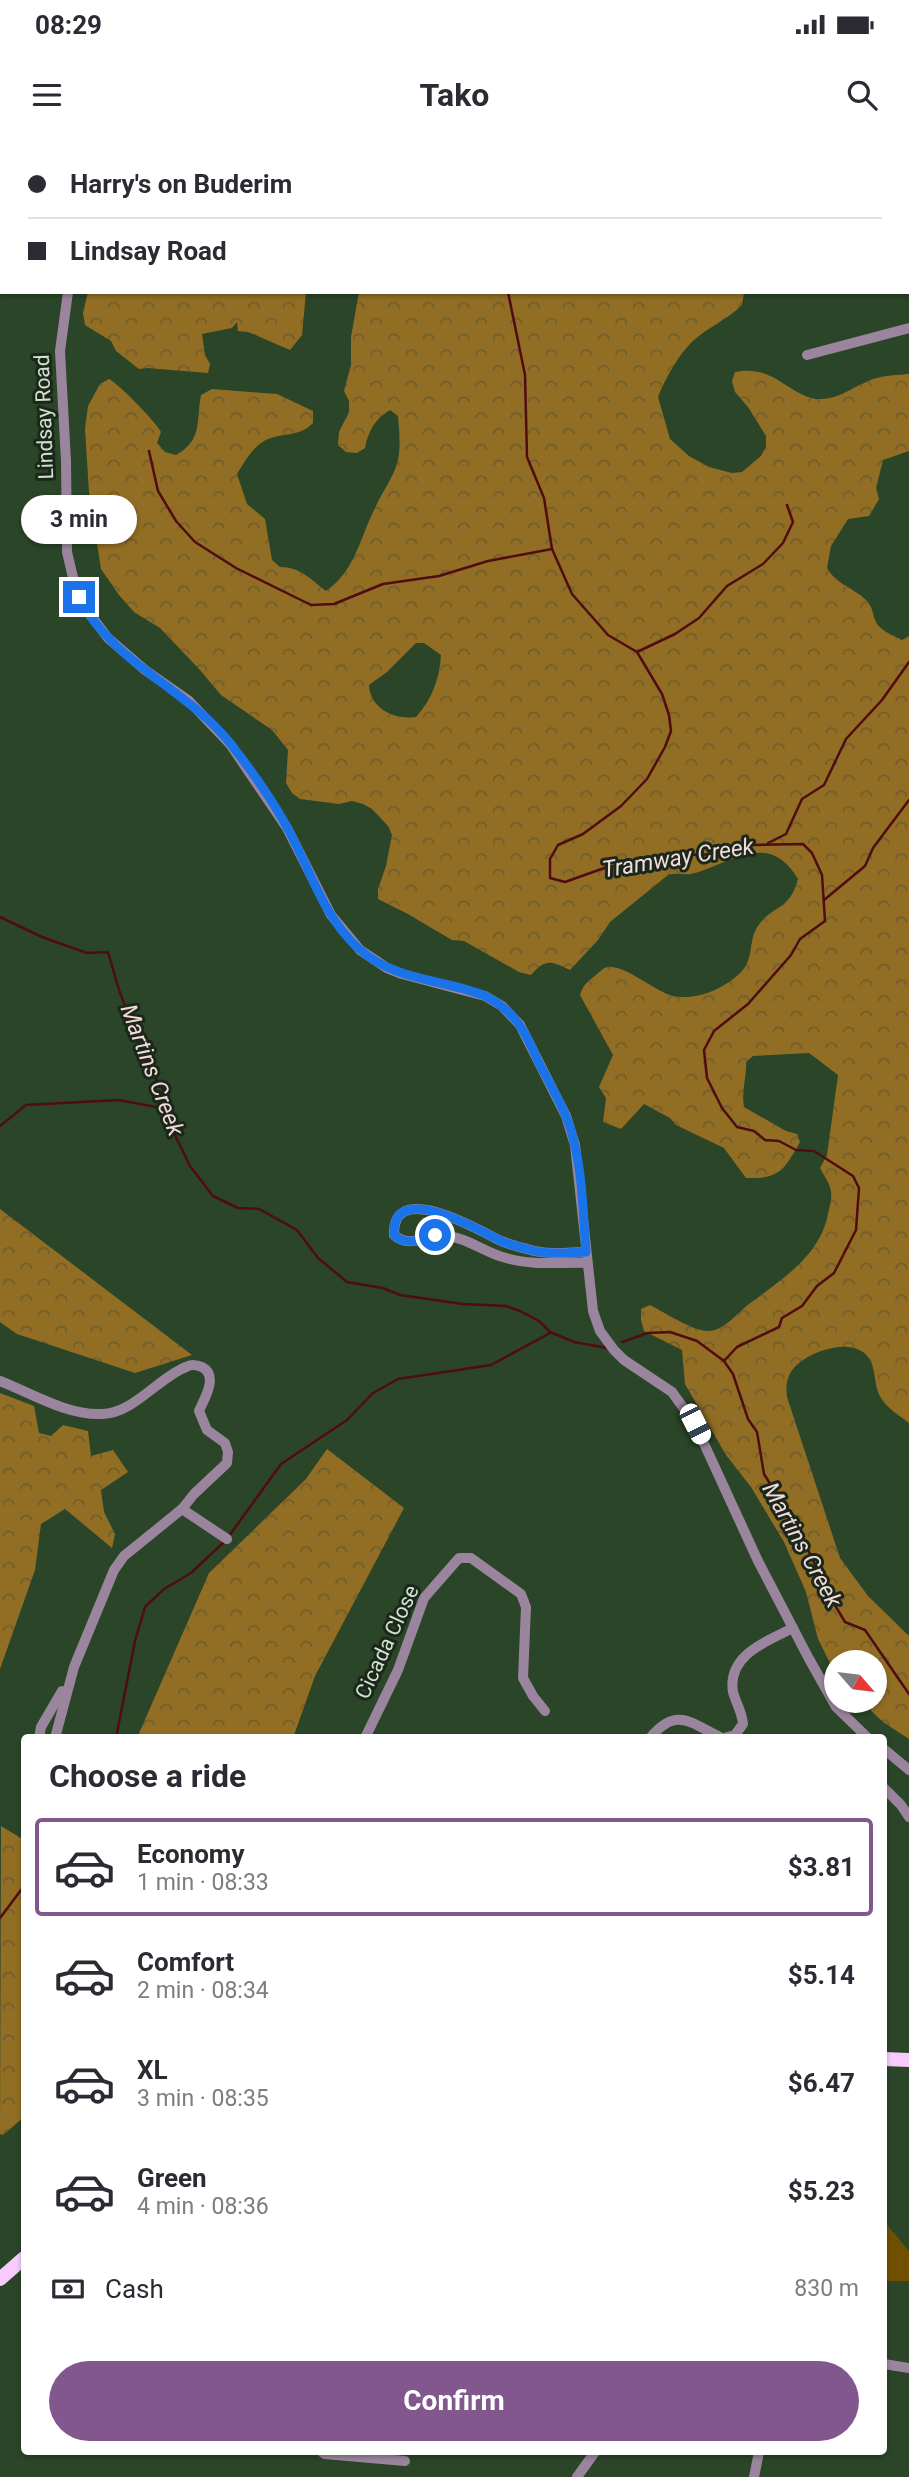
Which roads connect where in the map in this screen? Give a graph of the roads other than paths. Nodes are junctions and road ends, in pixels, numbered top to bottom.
1 (68, 294) edge
2 (909, 328) edge
3 (807, 355) dead end
4 (587, 1258) junction
5 (0, 1381) edge
6 (182, 1509) junction
7 (226, 1539) dead end
8 (793, 1628) junction
9 (74, 1667) junction
10 (545, 1711) dead end
11 (40, 1734) edge
12 (56, 1734) edge
13 (367, 1734) edge
14 (654, 1734) edge
15 (716, 1734) edge
16 (736, 1734) edge
17 (864, 1734) edge
18 (887, 1752) edge
19 (909, 1770) edge
20 (887, 1797) edge
21 (909, 1817) edge
22 (887, 2059) edge
23 (909, 2060) edge
24 (21, 2262) edge
25 (0, 2279) edge
26 (887, 2364) edge
27 (909, 2368) edge
28 (336, 2455) edge
29 (593, 2455) edge
30 (758, 2455) edge
31 (405, 2461) dead end
32 (577, 2477) edge
33 (754, 2477) edge

1 - 4 street, Lindsay Road
2 - 3 street
4 - 4 street
4 - 8 street, Lindsay Road
5 - 6 street
6 - 7 street
6 - 9 street
8 - 16 street
8 - 17 street, Lindsay Road
9 - 11 street
9 - 12 street
10 - 13 street, Cicada Close
14 - 15 street
18 - 19 street
20 - 21 street
22 - 23 main road
24 - 25 main road
26 - 27 street
28 - 31 street
29 - 32 street
30 - 33 street

